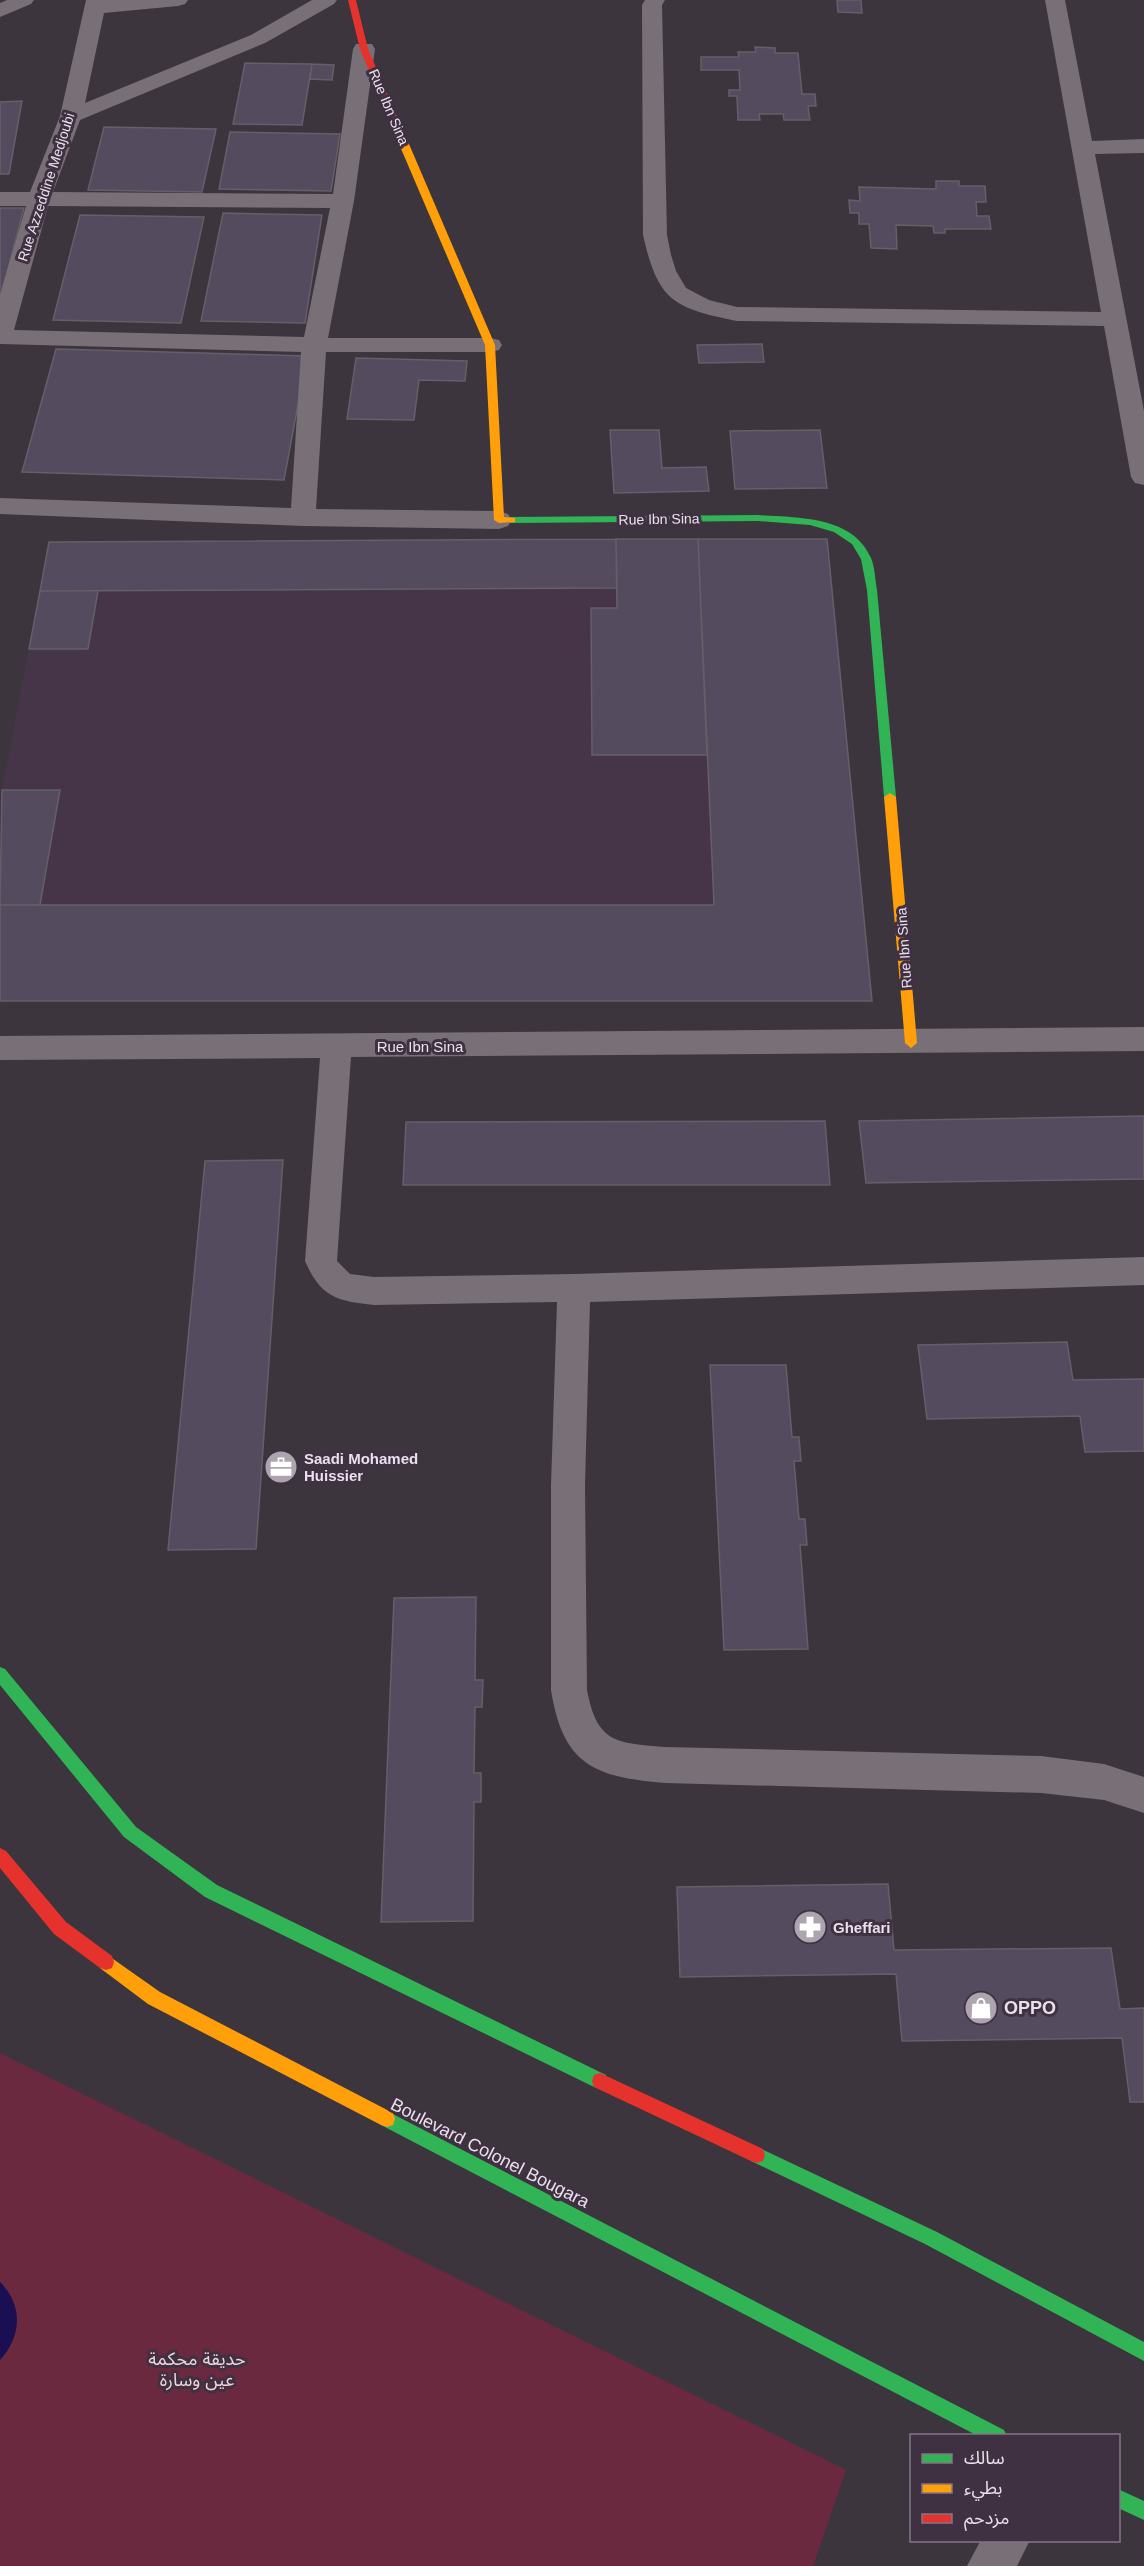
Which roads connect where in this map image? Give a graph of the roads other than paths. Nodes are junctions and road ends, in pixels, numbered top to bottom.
1 (24, 0) edge
2 (178, 0) edge
3 (327, 0) edge
4 (352, 0) edge
5 (655, 0) edge
6 (1055, 0) edge
7 (95, 4) edge
8 (0, 11) edge
9 (364, 49) junction
10 (70, 116) junction
11 (1144, 146) edge
12 (1083, 148) junction
13 (0, 199) edge
14 (39, 199) junction
15 (343, 201) junction
16 (1115, 319) junction
17 (0, 337) edge
18 (314, 345) junction
19 (490, 345) junction
20 (1144, 477) edge
21 (0, 506) edge
22 (303, 517) junction
23 (500, 520) junction
24 (1144, 1040) edge
25 (911, 1043) junction
26 (336, 1046) junction
27 (0, 1048) edge
28 (1144, 1271) edge
29 (573, 1288) junction
30 (0, 1674) edge
31 (1144, 1795) edge
32 (0, 1856) edge
33 (1144, 2352) edge
34 (994, 2434) edge
35 (1120, 2499) edge
36 (1144, 2511) edge
37 (1007, 2542) edge
38 (990, 2566) edge

1 - 8 street
2 - 7 street
3 - 10 street
4 - 9 street, Rue Ibn Sina
5 - 16 street
6 - 12 street
7 - 10 street, Rue Azzeddine Medjoubi
9 - 15 street
9 - 19 street, Rue Ibn Sina
10 - 14 street, Rue Azzeddine Medjoubi
11 - 12 street
12 - 16 street
13 - 14 street
14 - 15 street
14 - 17 street, Rue Azzeddine Medjoubi
15 - 18 street
16 - 20 street
17 - 18 street
18 - 19 street
18 - 22 street
19 - 23 street, Rue Ibn Sina
21 - 22 street
22 - 23 street
23 - 25 street, Rue Ibn Sina
24 - 25 street, Rue Ibn Sina
25 - 26 street, Rue Ibn Sina
26 - 27 street, Rue Ibn Sina
26 - 29 street
28 - 29 street
29 - 31 street
30 - 33 street
32 - 34 street, Boulevard Colonel Bougara
35 - 36 street
37 - 38 street

